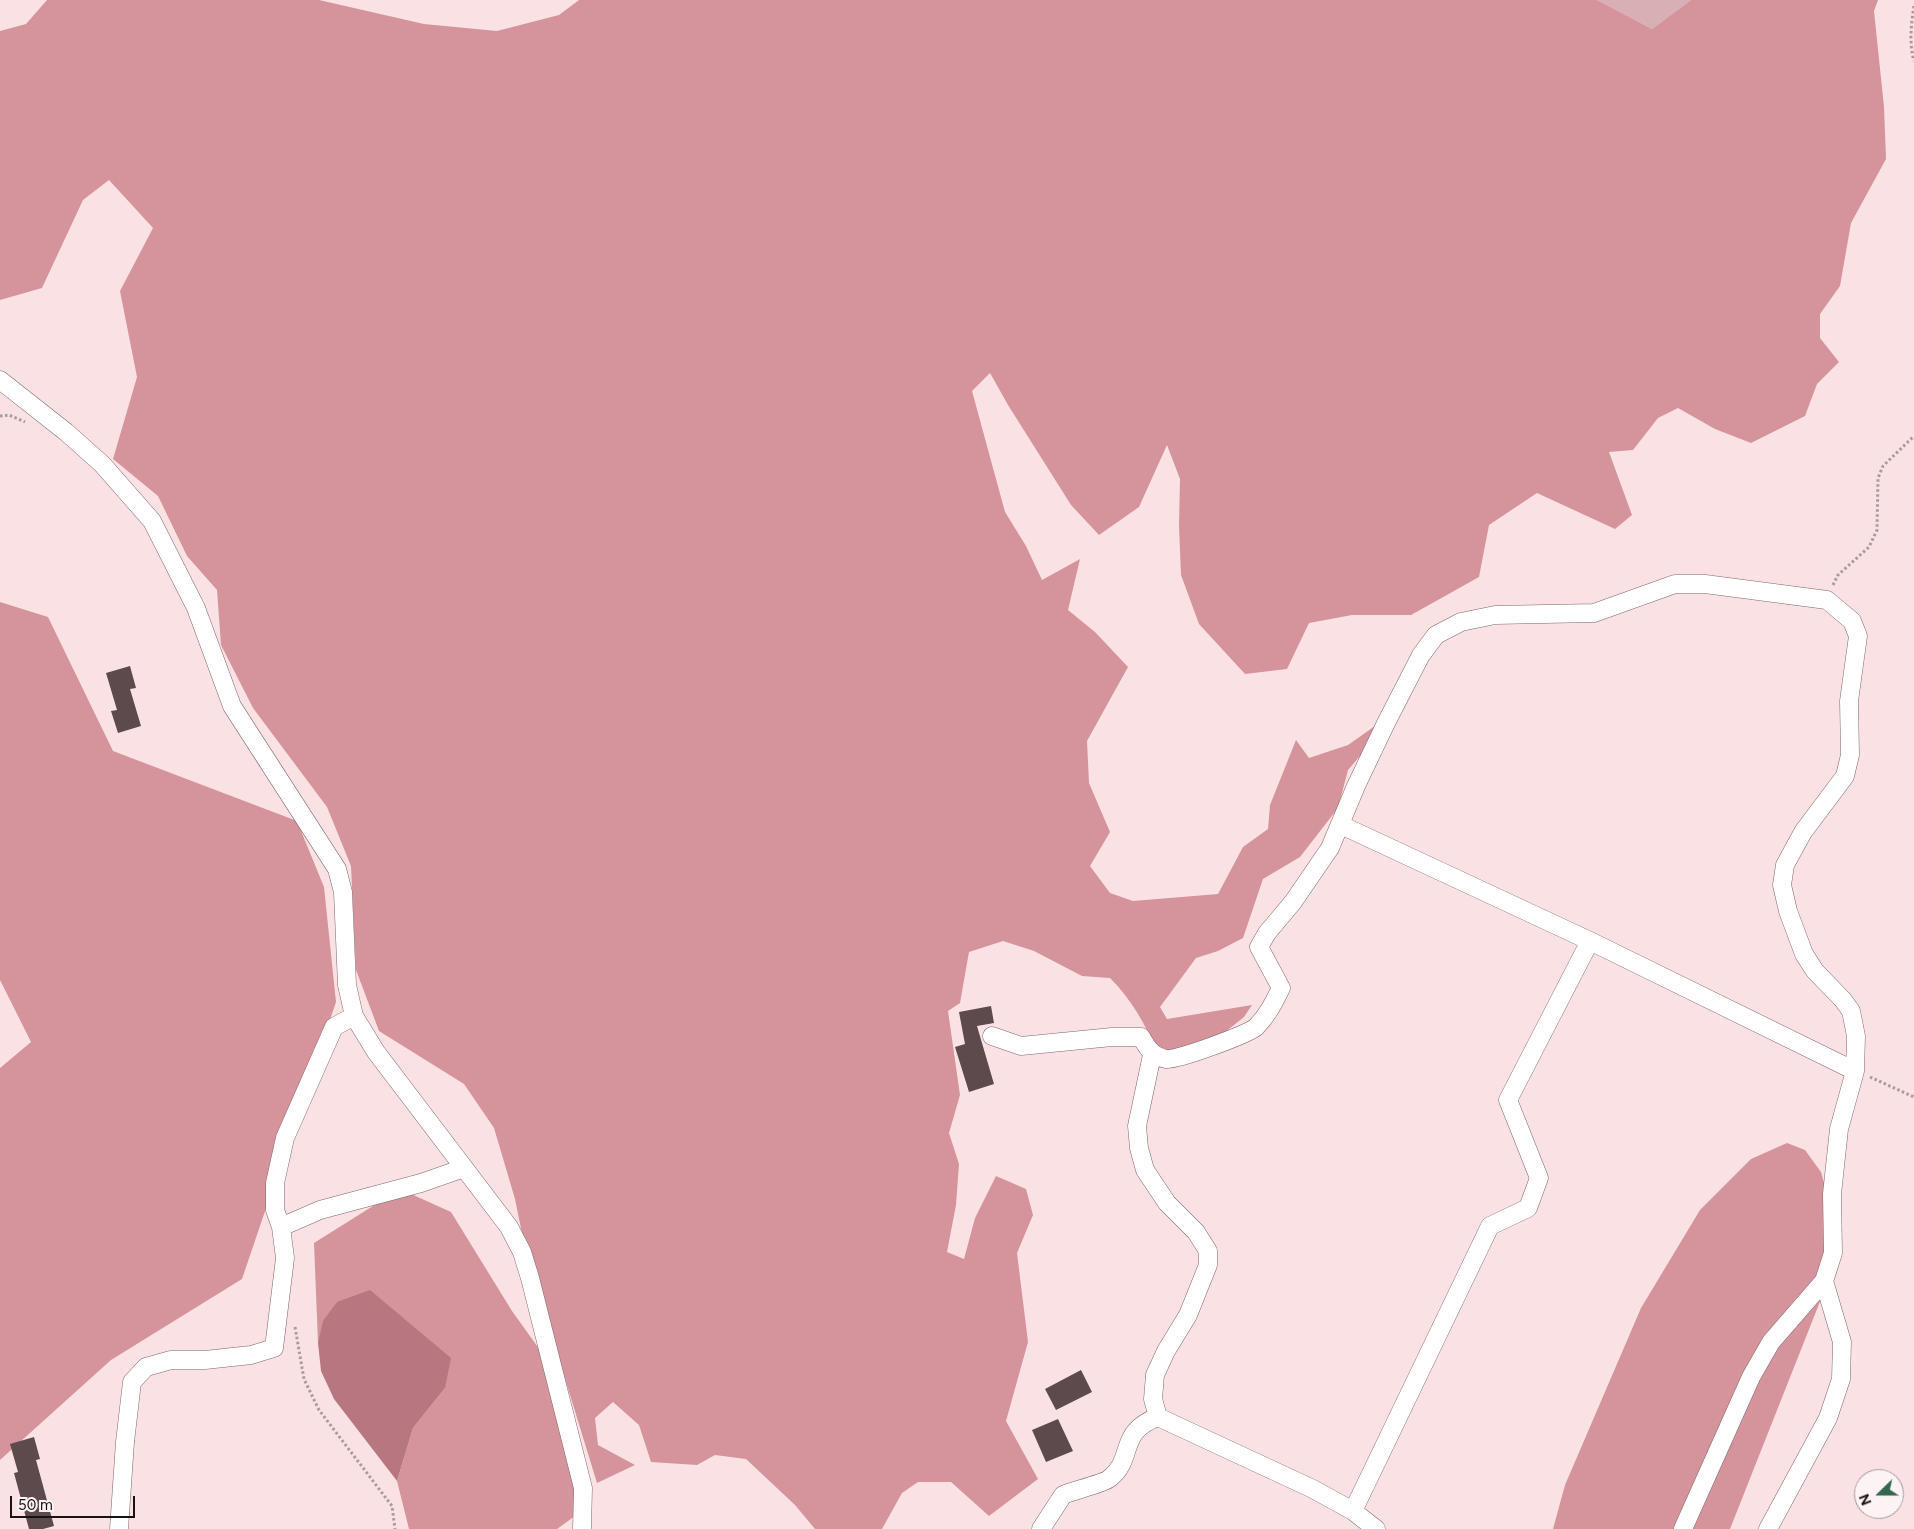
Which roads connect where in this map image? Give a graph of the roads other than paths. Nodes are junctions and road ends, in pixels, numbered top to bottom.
1 (0, 380) edge
2 (1341, 825) junction
3 (1590, 942) junction
4 (354, 1016) junction
5 (992, 1036) dead end
6 (1152, 1054) junction
7 (1855, 1071) junction
8 (464, 1168) junction
9 (282, 1227) junction
10 (1824, 1282) junction
11 (1158, 1417) junction
12 (1353, 1512) junction
13 (119, 1529) edge
14 (582, 1529) edge
15 (1041, 1529) edge
16 (1376, 1529) edge
17 (1683, 1529) edge
18 (1768, 1529) edge

1 - 4 street
2 - 3 street
2 - 6 street
2 - 7 street
3 - 7 street
3 - 12 street
4 - 8 street
4 - 9 street
5 - 6 street
6 - 11 street
7 - 10 street
8 - 9 street
8 - 14 street
9 - 13 street
10 - 17 street
10 - 18 street
11 - 12 street
11 - 15 street
12 - 16 street

